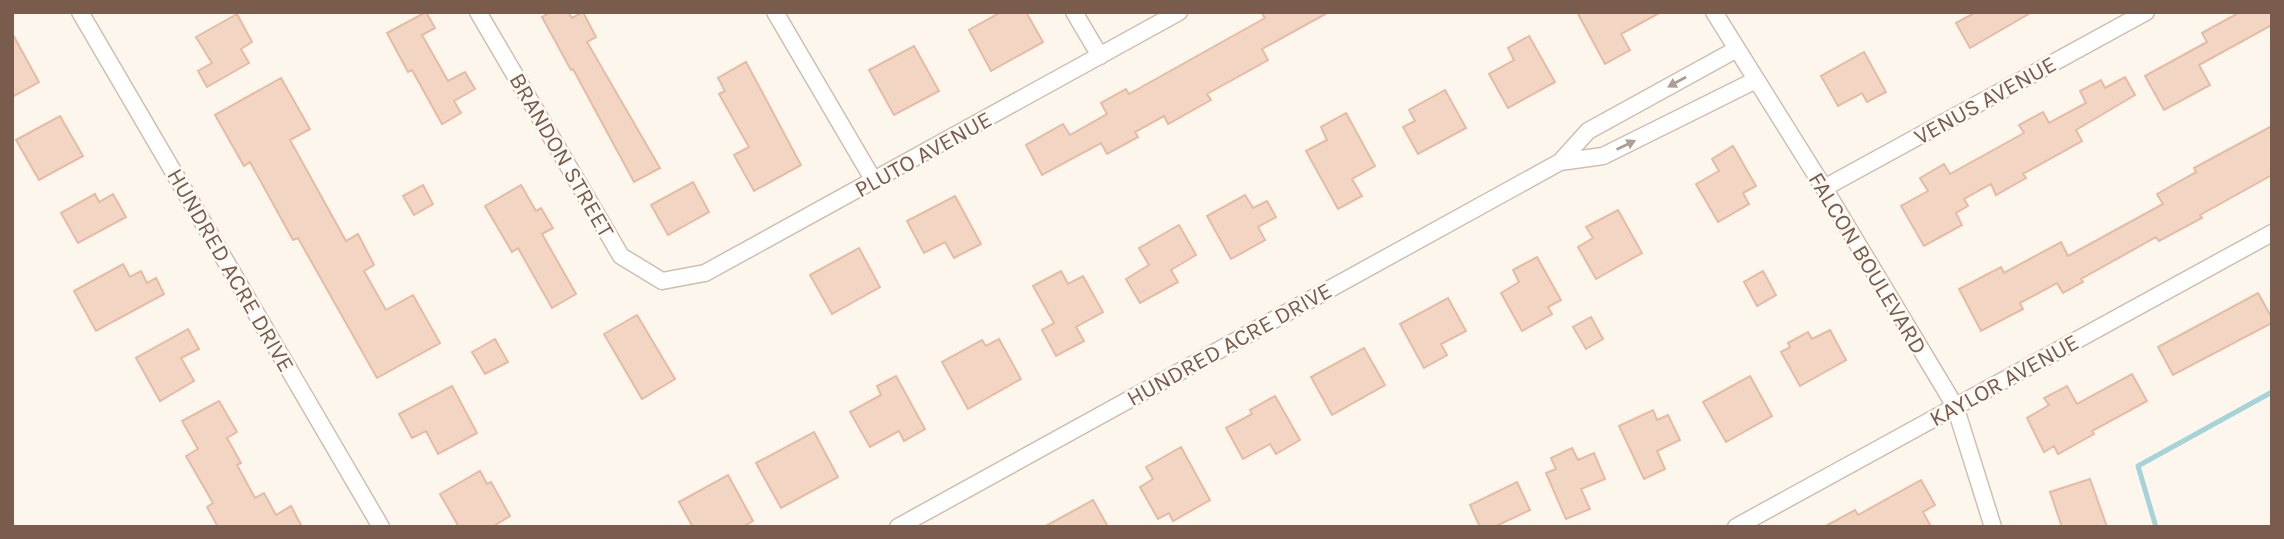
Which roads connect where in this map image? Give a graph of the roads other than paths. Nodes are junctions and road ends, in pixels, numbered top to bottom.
1 (80, 12) edge
2 (478, 12) edge
3 (775, 12) edge
4 (1074, 12) edge
5 (1179, 12) edge
6 (1714, 12) edge
7 (2146, 12) edge
8 (1737, 50) junction
9 (1100, 56) junction
10 (1756, 80) junction
11 (1560, 162) junction
12 (874, 181) junction
13 (1824, 188) junction
14 (2272, 233) edge
15 (662, 281) joint
16 (1955, 406) junction
17 (381, 527) edge
18 (898, 527) edge
19 (1736, 527) edge
20 (1993, 527) edge

1 - 17 street, HUNDRED ACRE DRIVE
2 - 15 street, BRANDON STREET
3 - 12 street
4 - 9 street
5 - 9 street, PLUTO AVENUE
6 - 8 street, FALCON BOULEVARD
7 - 13 street, VENUS AVENUE
8 - 10 street, FALCON BOULEVARD
8 -> 11 street, HUNDRED ACRE DRIVE
9 - 12 street, PLUTO AVENUE
11 -> 10 street, HUNDRED ACRE DRIVE
10 - 13 street, FALCON BOULEVARD
11 - 18 street, HUNDRED ACRE DRIVE
12 - 15 street, PLUTO AVENUE
13 - 16 street, FALCON BOULEVARD
14 - 16 street, KAYLOR AVENUE
16 - 19 street, KAYLOR AVENUE
16 - 20 street, FALCON BOULEVARD

